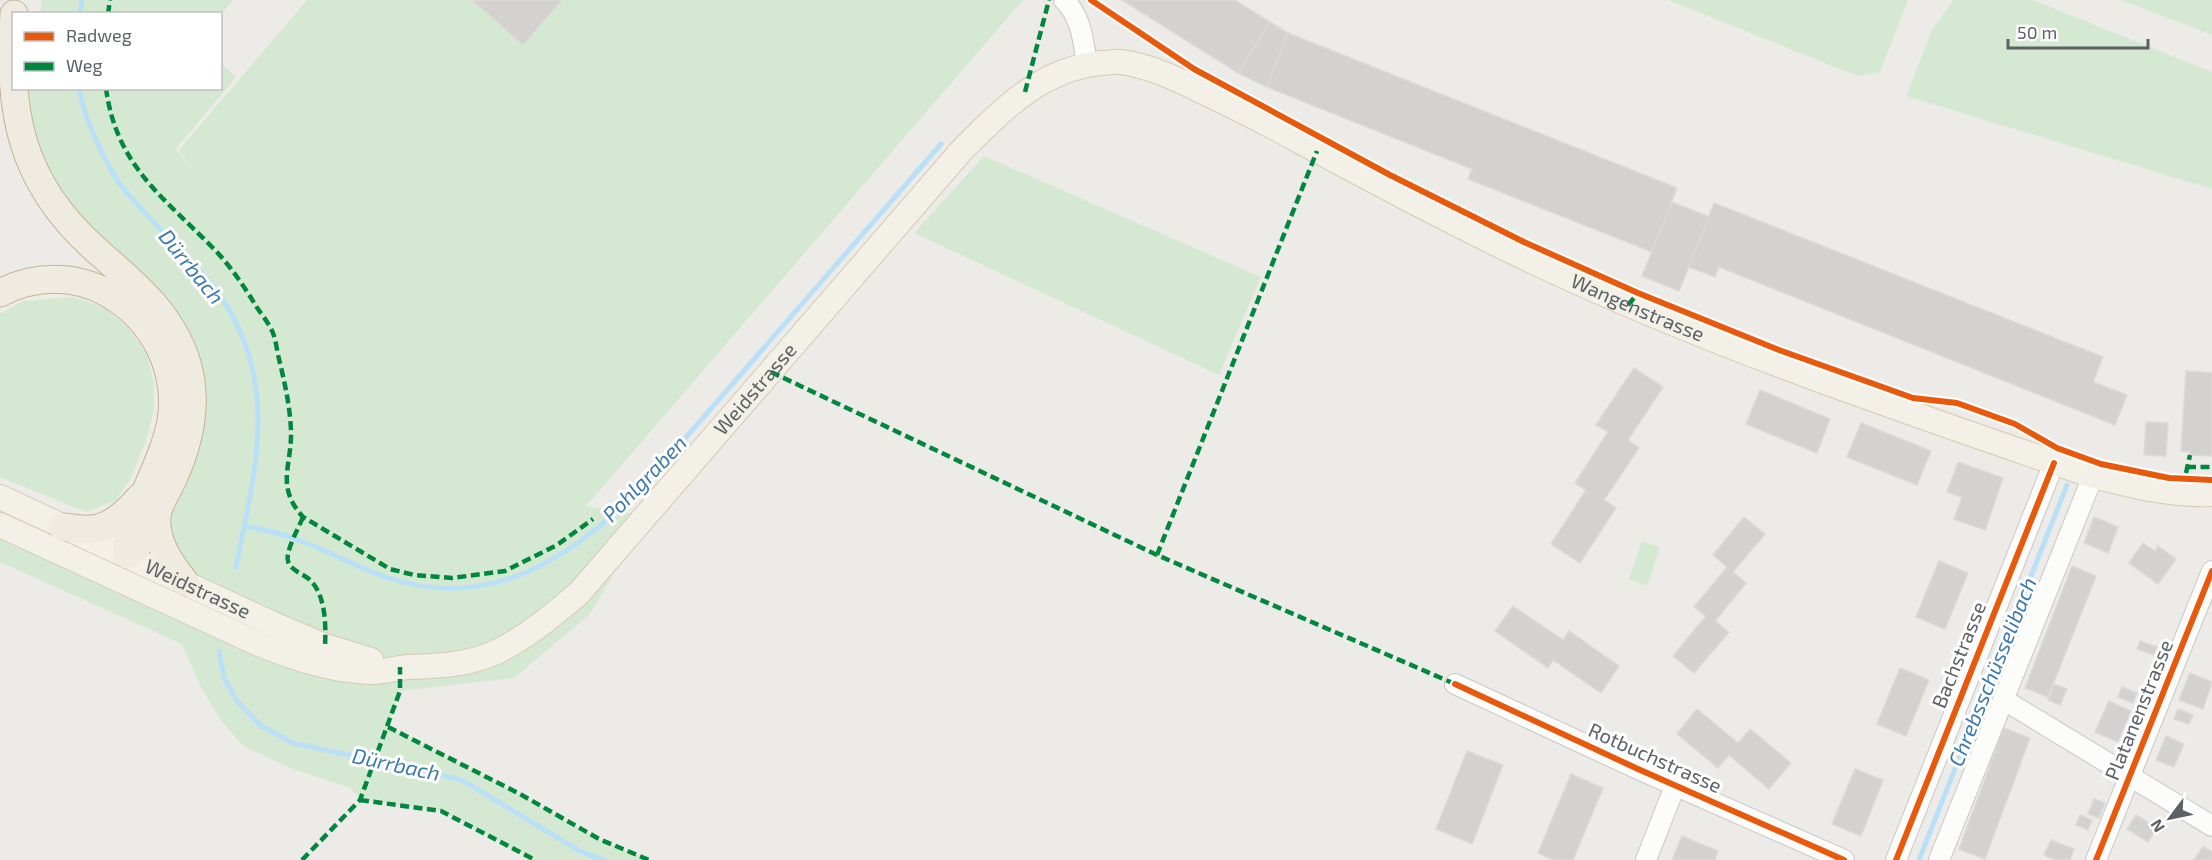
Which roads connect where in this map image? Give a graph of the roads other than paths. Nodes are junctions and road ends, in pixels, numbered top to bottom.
1 (3, 0) edge
2 (1064, 0) edge
3 (0, 16) edge
4 (1088, 64) junction
5 (14, 90) edge
6 (0, 293) edge
7 (2054, 463) junction
8 (2094, 476) junction
9 (147, 488) junction
10 (2212, 494) edge
11 (0, 497) edge
12 (157, 515) junction
13 (0, 525) edge
14 (56, 537) junction
15 (127, 555) junction
16 (2212, 571) edge
17 (185, 582) junction
18 (155, 596) junction
19 (400, 668) junction
20 (1455, 684) dead end
21 (2004, 700) junction
22 (2131, 776) junction
23 (1676, 786) junction
24 (2212, 826) edge
25 (1646, 860) edge
26 (1844, 860) edge
27 (1896, 860) edge
28 (1939, 860) edge
29 (2096, 860) edge

1 - 3 highway
2 - 4 street
4 - 7 main road, Wangenstrasse
4 - 19 main road, Weidstrasse
5 - 12 highway
6 - 9 highway
7 - 8 main road, Wangenstrasse
7 - 27 street, Bachstrasse
8 - 10 main road, Wangenstrasse
8 - 21 street
9 - 14 highway
9 - 15 highway
11 - 14 main road, Weidstrasse
12 - 15 highway
12 - 17 highway
13 - 14 main road, Weidstrasse
14 - 15 main road, Weidstrasse
14 - 18 main road, Weidstrasse
15 - 17 main road, Weidstrasse
15 - 18 main road
16 - 22 street, Platanenstrasse
17 - 19 main road, Weidstrasse
18 - 19 main road, Weidstrasse
20 - 23 street, Rotbuchstrasse
21 - 22 street
21 - 28 street
22 - 24 street
22 - 29 street, Platanenstrasse
23 - 25 street
23 - 26 street, Rotbuchstrasse

